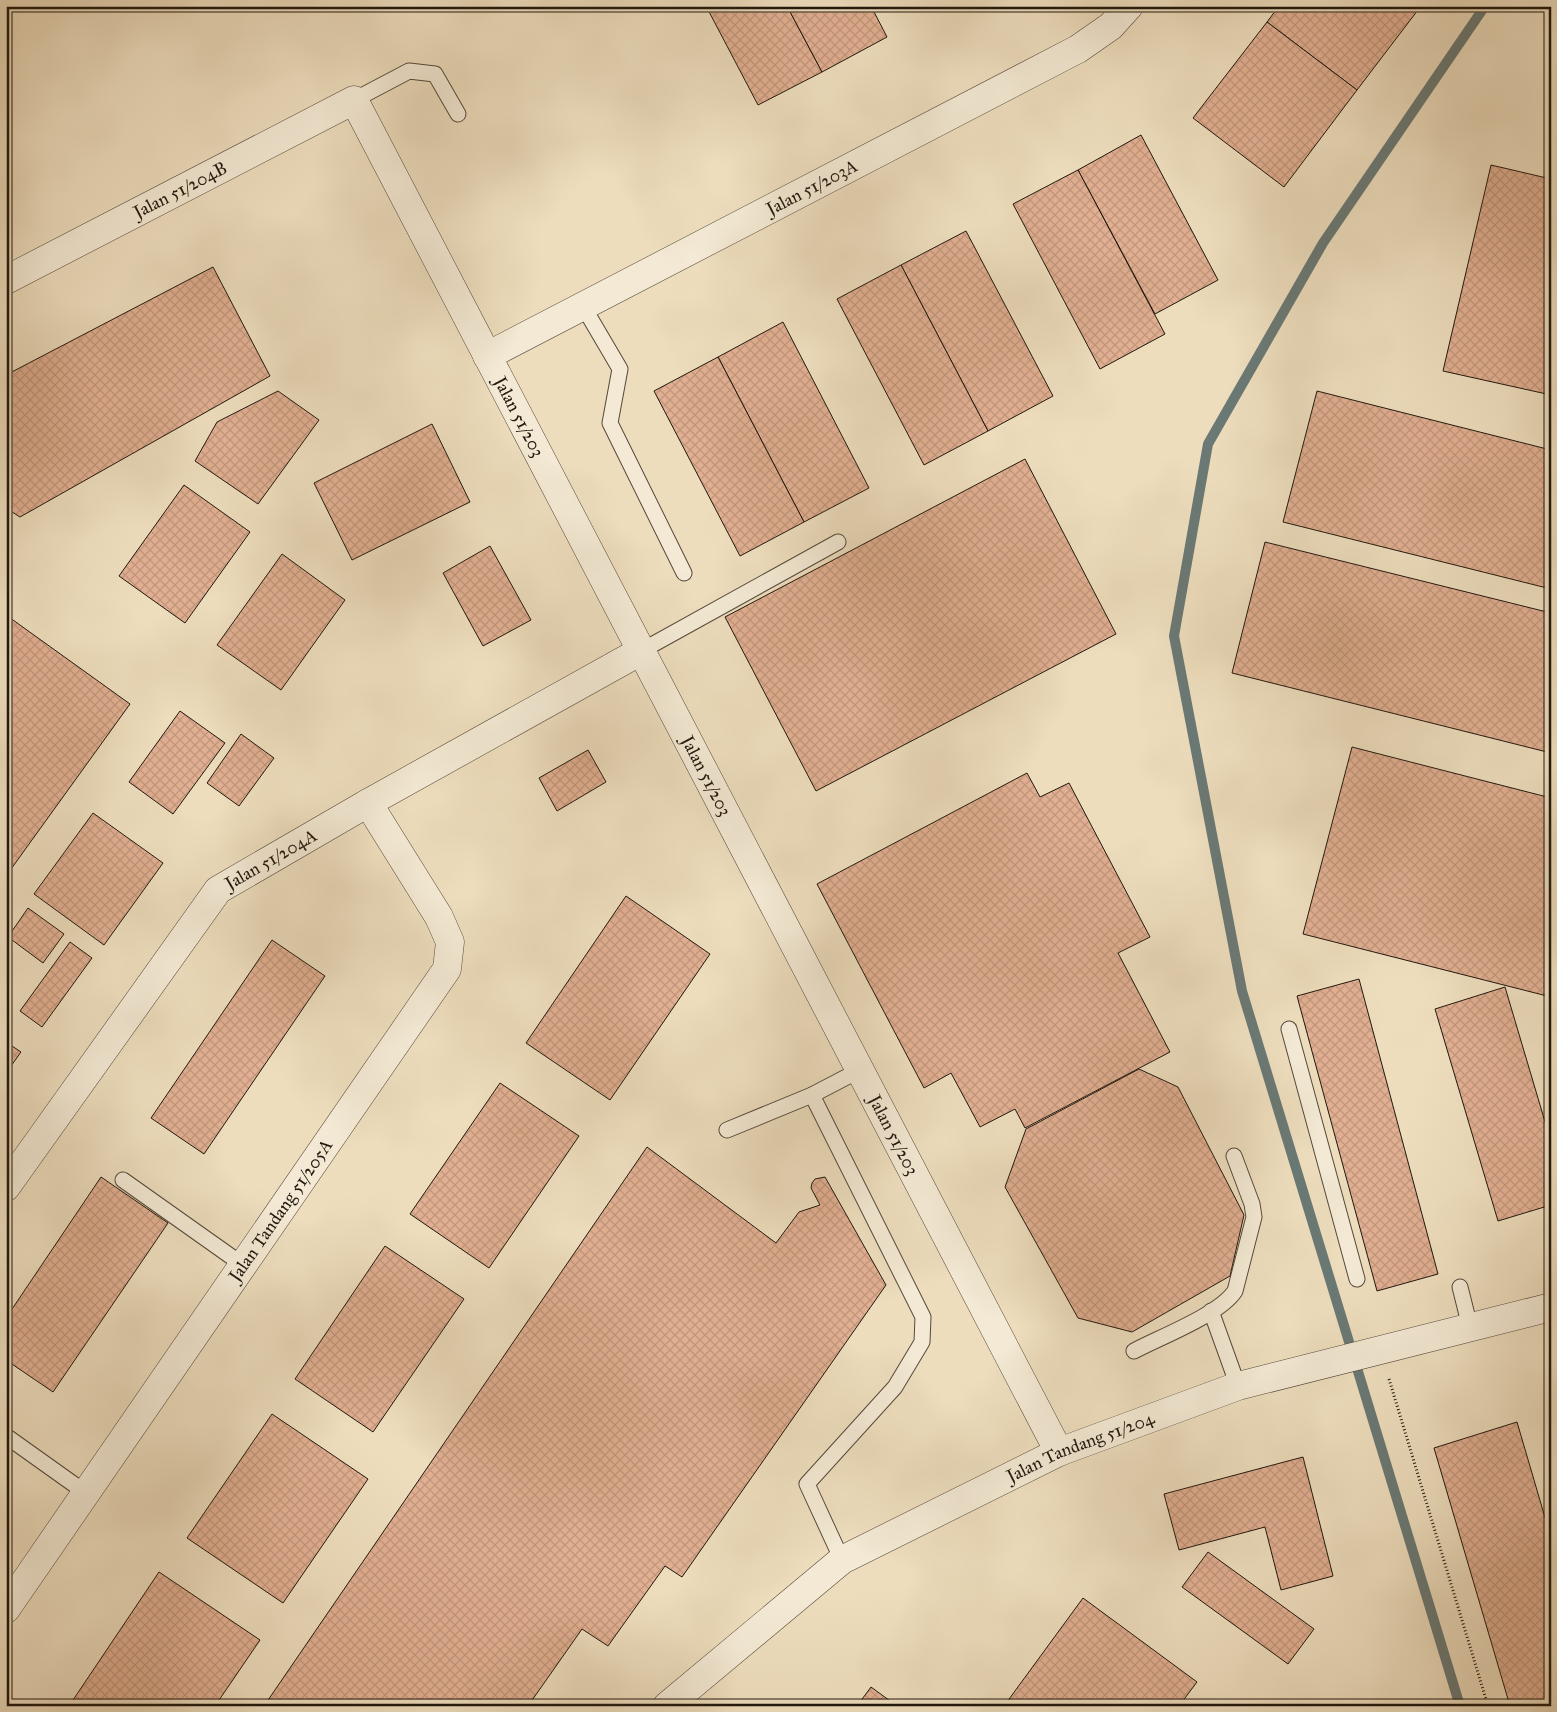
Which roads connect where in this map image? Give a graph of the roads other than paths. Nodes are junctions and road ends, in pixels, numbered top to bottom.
1 (1129, 6) edge
2 (354, 100) junction
3 (458, 114) dead end
4 (6, 280) edge
5 (584, 306) junction
6 (488, 356) junction
7 (838, 542) dead end
8 (684, 573) dead end
9 (641, 651) junction
10 (368, 802) junction
11 (1289, 1029) dead end
12 (860, 1070) junction
13 (812, 1095) junction
14 (727, 1130) dead end
15 (1234, 1156) dead end
16 (122, 1180) dead end
17 (6, 1187) edge
18 (244, 1265) junction
19 (1357, 1279) dead end
20 (1460, 1287) dead end
21 (1551, 1307) edge
22 (1211, 1312) junction
23 (1470, 1327) junction
24 (1134, 1351) dead end
25 (1238, 1386) junction
26 (6, 1436) edge
27 (1059, 1452) junction
28 (86, 1493) junction
29 (842, 1560) junction
30 (6, 1609) edge
31 (667, 1706) edge

1 - 5 street, Jalan 51/203A
2 - 3 lane
2 - 4 street, Jalan 51/204B
2 - 6 street, Jalan 51/203
5 - 6 street, Jalan 51/203A
5 - 8 lane
6 - 9 street, Jalan 51/203
7 - 9 lane
9 - 10 street, Jalan 51/204A
9 - 12 street, Jalan 51/203
10 - 17 street, Jalan 51/204A
10 - 18 street, Jalan Tandang 51/205A
11 - 19 lane
12 - 13 lane
12 - 27 street, Jalan 51/203
13 - 14 lane
13 - 29 lane
15 - 22 lane
16 - 18 lane
18 - 28 street, Jalan Tandang 51/205A
20 - 23 lane
21 - 23 street, Jalan Tandang 51/204
22 - 24 lane
22 - 25 lane
23 - 25 street, Jalan Tandang 51/204
25 - 27 street, Jalan Tandang 51/204
26 - 28 lane
27 - 29 street, Jalan Tandang 51/204
28 - 30 street, Jalan Tandang 51/205A
29 - 31 street, Jalan Tandang 51/204

